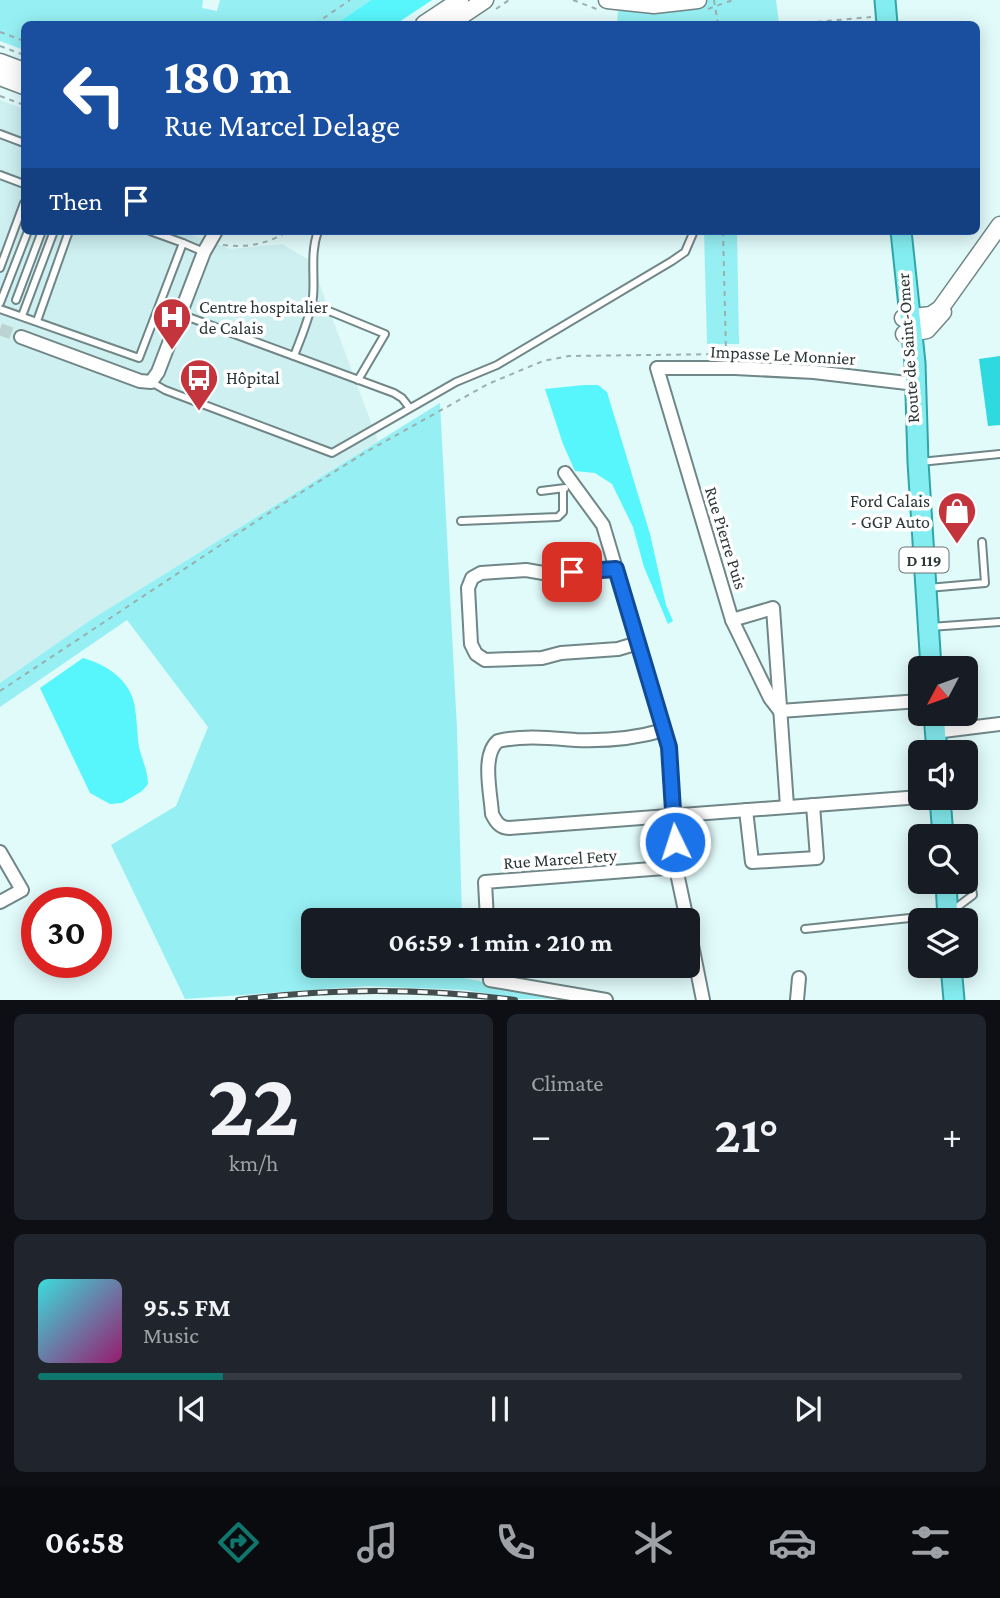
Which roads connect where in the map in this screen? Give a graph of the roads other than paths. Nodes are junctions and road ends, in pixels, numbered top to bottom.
1 (460, 0) edge
2 (485, 0) edge
3 (607, 0) edge
4 (698, 0) edge
5 (428, 21) edge
6 (454, 21) edge
7 (0, 62) edge
8 (21, 70) edge
9 (0, 77) edge
10 (21, 85) edge
11 (0, 134) edge
12 (21, 142) edge
13 (0, 175) edge
14 (21, 183) edge
15 (21, 211) edge
16 (1000, 225) edge
17 (26, 235) edge
18 (40, 235) edge
19 (52, 235) edge
20 (68, 235) edge
21 (161, 235) edge
22 (317, 235) edge
23 (692, 235) edge
24 (901, 237) edge
25 (209, 239) edge
26 (183, 243) junction
27 (0, 268) edge
28 (16, 300) dead end
29 (0, 303) edge
30 (312, 304) junction
31 (0, 309) edge
32 (180, 314) junction
33 (22, 316) junction
34 (37, 320) junction
35 (908, 325) junction
36 (20, 337) tunnel mouth
37 (294, 356) junction
38 (657, 368) joint
39 (358, 380) junction
40 (151, 382) junction
41 (907, 383) junction
42 (409, 407) junction
43 (1000, 454) edge
44 (918, 457) junction
45 (567, 481) junction
46 (541, 491) dead end
47 (461, 521) dead end
48 (982, 542) dead end
49 (616, 569) junction
50 (926, 588) junction
51 (732, 620) junction
52 (1000, 622) edge
53 (928, 628) junction
54 (638, 643) junction
55 (930, 656) edge
56 (908, 702) edge
57 (780, 711) junction
58 (978, 724) edge
59 (1000, 724) edge
60 (664, 730) junction
61 (908, 798) edge
62 (813, 805) junction
63 (787, 806) junction
64 (746, 810) junction
65 (674, 816) junction
66 (0, 852) edge
67 (677, 867) junction
68 (973, 894) edge
69 (0, 902) edge
70 (486, 908) edge
71 (684, 908) edge
72 (958, 908) edge
73 (908, 920) edge
74 (805, 929) dead end
75 (490, 978) edge
76 (699, 978) edge
77 (799, 978) dead end
78 (952, 978) edge
79 (953, 998) edge
80 (606, 999) edge
81 (703, 999) edge
82 (797, 999) edge

1 - 5 street
2 - 6 street
3 - 4 street
7 - 8 street
9 - 10 street
11 - 12 lane
13 - 14 lane
15 - 27 lane
16 - 35 street
17 - 29 lane
18 - 28 lane
19 - 33 lane
20 - 34 lane
21 - 26 lane
22 - 30 lane
23 - 42 lane
24 - 35 main road, Route de Saint-Omer / D 119
25 - 26 lane
25 - 32 street
26 - 34 lane
30 - 37 lane
30 - 39 lane
31 - 33 lane
32 - 37 lane
32 - 40 street
33 - 34 lane
35 - 41 main road, Route de Saint-Omer / D 119
35 - 44 main road, Route de Saint-Omer / D 119
36 - 40 street
37 - 39 lane
38 - 41 street, Impasse Le Monnier
38 - 51 street, Rue Pierre Puis
39 - 42 lane
40 - 42 lane
41 - 44 main road, Route de Saint-Omer / D 119
43 - 44 lane
44 - 50 main road, Route de Saint-Omer / D 119
45 - 46 lane
45 - 47 lane
45 - 49 street
48 - 50 lane
49 - 54 street
49 - 54 street
50 - 53 main road, Route de Saint-Omer / D 119
51 - 57 street, Rue Pierre Puis
51 - 57 street
52 - 53 lane
53 - 55 main road, Route de Saint-Omer / D 119
54 - 60 street
56 - 57 street
57 - 63 street
58 - 59 street
60 - 65 street
60 - 65 street
61 - 62 street
62 - 63 street
62 - 64 street
63 - 64 street
64 - 65 street
65 - 67 street
66 - 69 street
67 - 70 street, Rue Marcel Fety
67 - 71 street
68 - 72 lane
73 - 74 lane
75 - 80 street
76 - 81 street
77 - 82 street
78 - 79 main road

